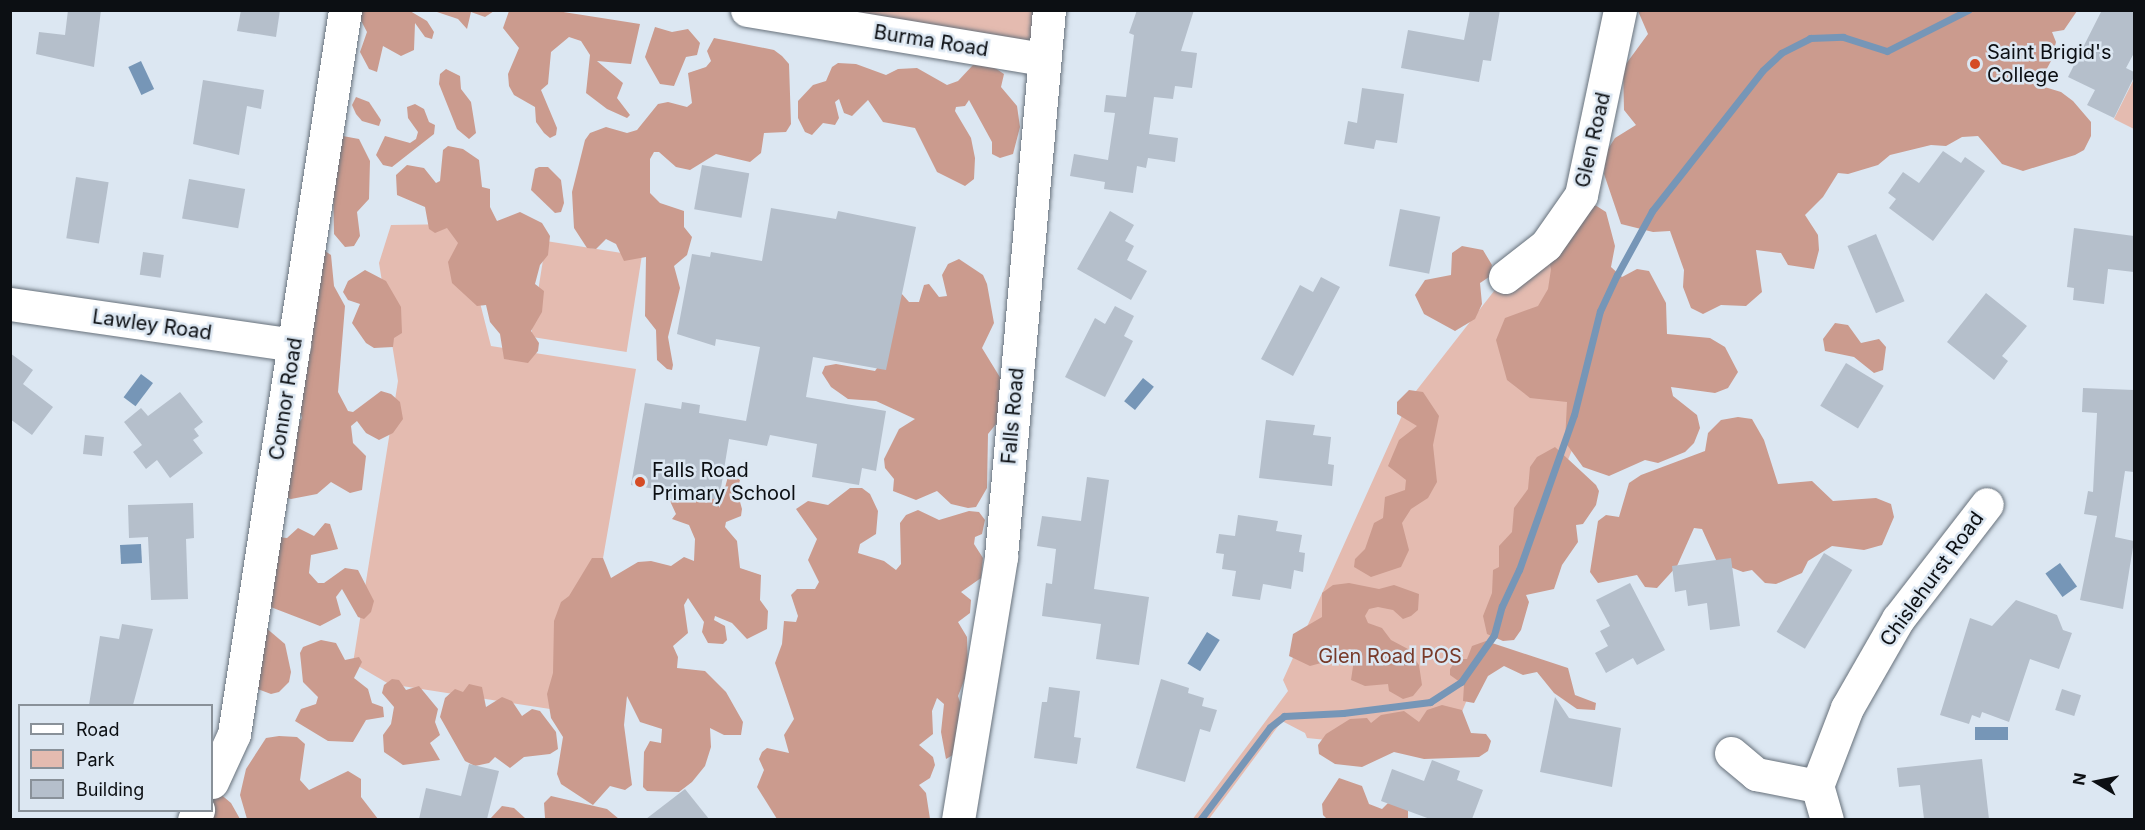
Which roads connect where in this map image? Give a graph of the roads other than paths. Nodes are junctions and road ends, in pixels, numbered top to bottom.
1 (345, 10) edge
2 (747, 10) edge
3 (1049, 10) edge
4 (1620, 10) edge
5 (1043, 59) junction
6 (1505, 277) dead end
7 (10, 304) edge
8 (294, 345) junction
9 (1986, 504) dead end
10 (1731, 753) dead end
11 (213, 780) edge
12 (1817, 786) junction
13 (958, 819) edge
14 (1827, 819) edge

1 - 8 street, Connor Road
2 - 5 street, Burma Road
3 - 5 street, Falls Road
4 - 6 street, Glen Road
5 - 13 street, Falls Road
7 - 8 street, Lawley Road
8 - 11 street, Connor Road
9 - 12 street, Chislehurst Road
10 - 12 street
12 - 14 street

